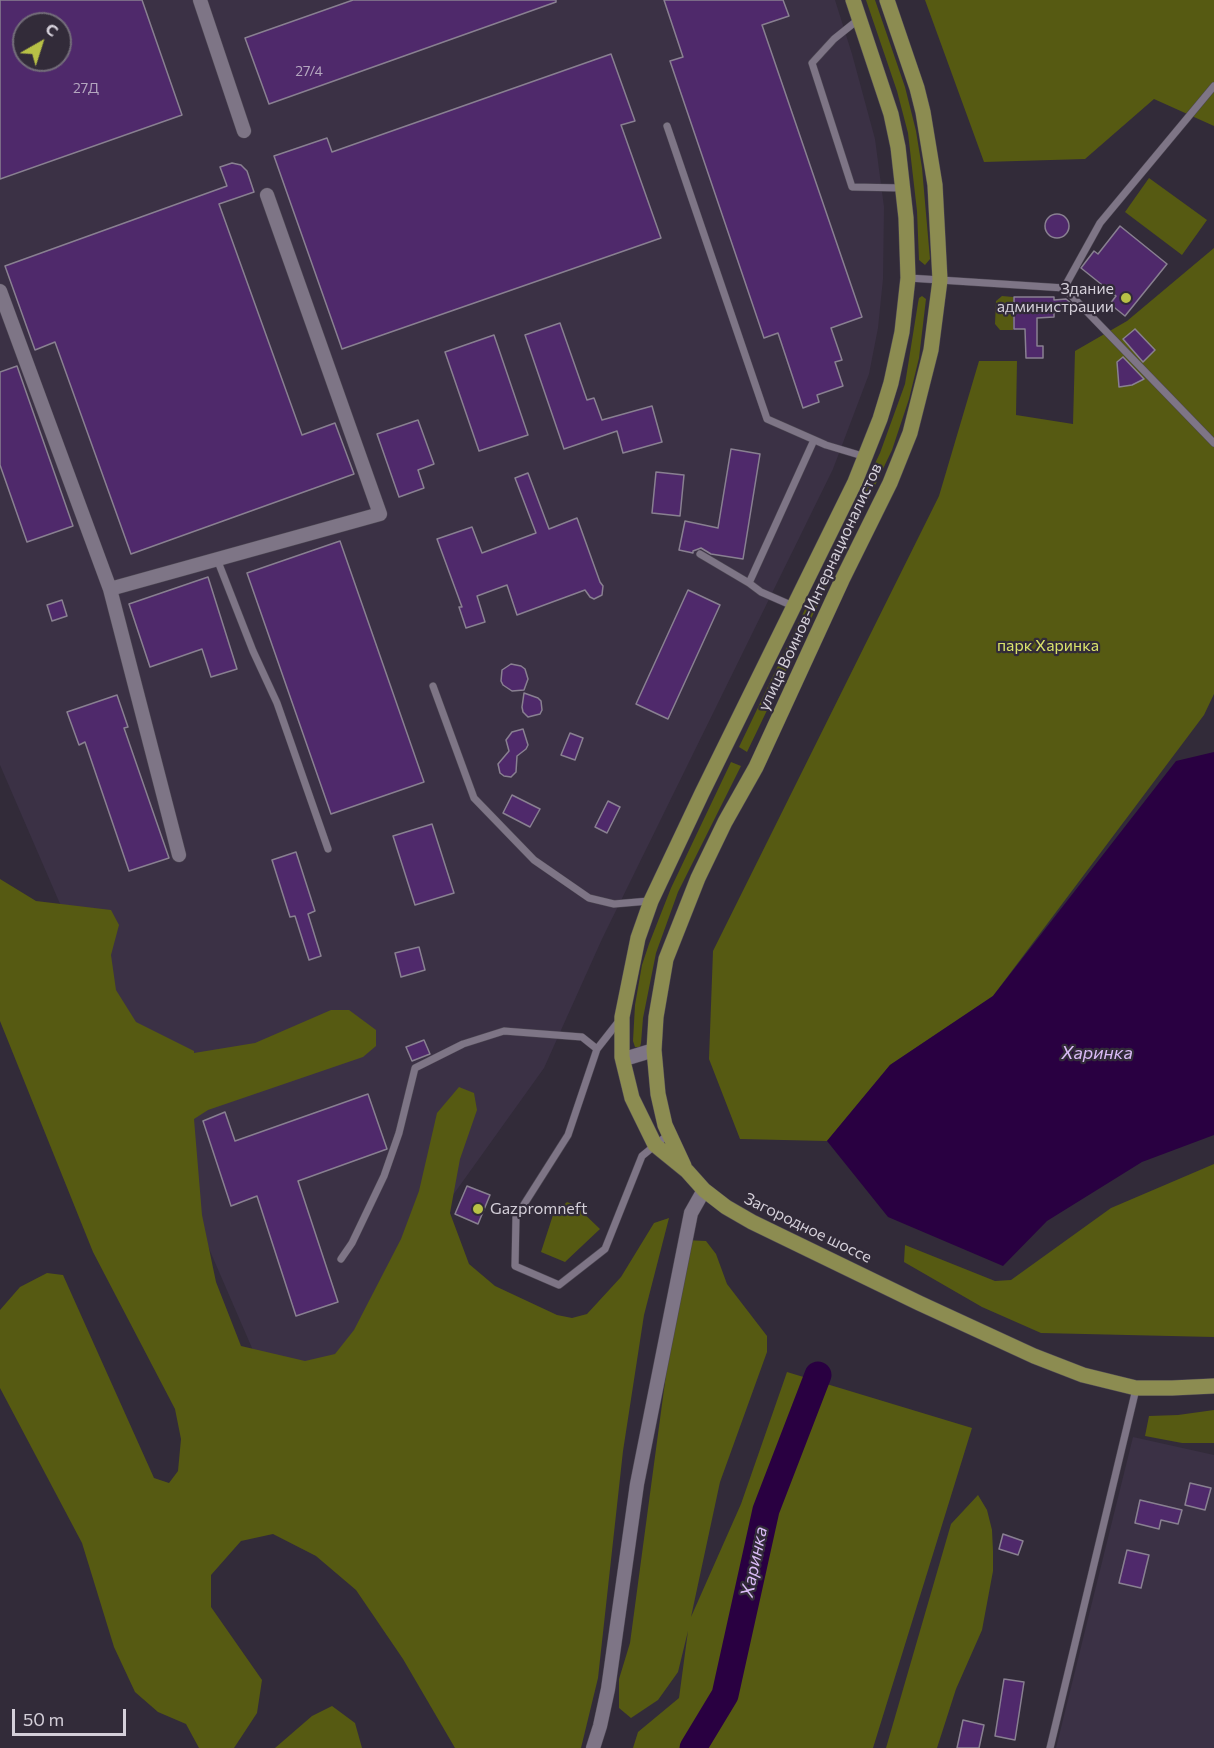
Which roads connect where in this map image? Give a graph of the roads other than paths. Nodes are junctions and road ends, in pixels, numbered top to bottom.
1 (200, 0) edge
2 (853, 0) edge
3 (887, 0) edge
4 (859, 19) junction
5 (1214, 86) edge
6 (667, 126) dead end
7 (244, 131) dead end
8 (903, 188) junction
9 (267, 195) dead end
10 (908, 278) junction
11 (940, 280) junction
12 (1064, 288) junction
13 (0, 291) edge
14 (814, 440) junction
15 (1214, 443) edge
16 (866, 458) junction
17 (700, 554) dead end
18 (218, 560) junction
19 (749, 583) junction
20 (110, 589) junction
21 (794, 607) junction
22 (433, 686) dead end
23 (702, 793) joint
24 (328, 849) dead end
25 (179, 855) dead end
26 (651, 901) junction
27 (622, 1017) junction
28 (597, 1049) junction
29 (654, 1050) junction
30 (622, 1057) junction
31 (670, 1134) junction
32 (655, 1145) junction
33 (687, 1171) junction
34 (704, 1190) junction
35 (341, 1258) dead end
36 (1214, 1386) edge
37 (1136, 1388) junction
38 (593, 1748) edge
39 (1050, 1748) edge

1 - 7 street
2 - 4 main road, улица Воинов-Интернационалистов
3 - 11 main road, улица Воинов-Интернационалистов
4 - 8 main road, улица Воинов-Интернационалистов
4 - 8 lane
5 - 12 lane
6 - 14 lane
8 - 10 main road, улица Воинов-Интернационалистов
9 - 18 street
10 - 11 lane
10 - 16 main road, улица Воинов-Интернационалистов
11 - 12 lane
11 - 29 main road, улица Воинов-Интернационалистов
12 - 15 lane
13 - 20 street
14 - 16 lane
14 - 19 lane
16 - 21 main road, улица Воинов-Интернационалистов
17 - 19 lane
18 - 20 street
18 - 24 lane
19 - 21 lane
20 - 25 street
21 - 23 main road, улица Воинов-Интернационалистов
22 - 26 lane
23 - 26 main road, Загородное шоссе
26 - 27 main road, Загородное шоссе
27 - 28 lane
27 - 30 main road, Загородное шоссе
28 - 32 lane
28 - 35 lane
29 - 30 street
29 - 31 main road, улица Воинов-Интернационалистов
30 - 32 main road, Загородное шоссе
31 - 32 lane
31 - 33 main road, улица Воинов-Интернационалистов
32 - 33 main road, Загородное шоссе
33 - 34 main road, Загородное шоссе
34 - 37 main road, Загородное шоссе
34 - 38 street
36 - 37 main road, Загородное шоссе
37 - 39 lane

